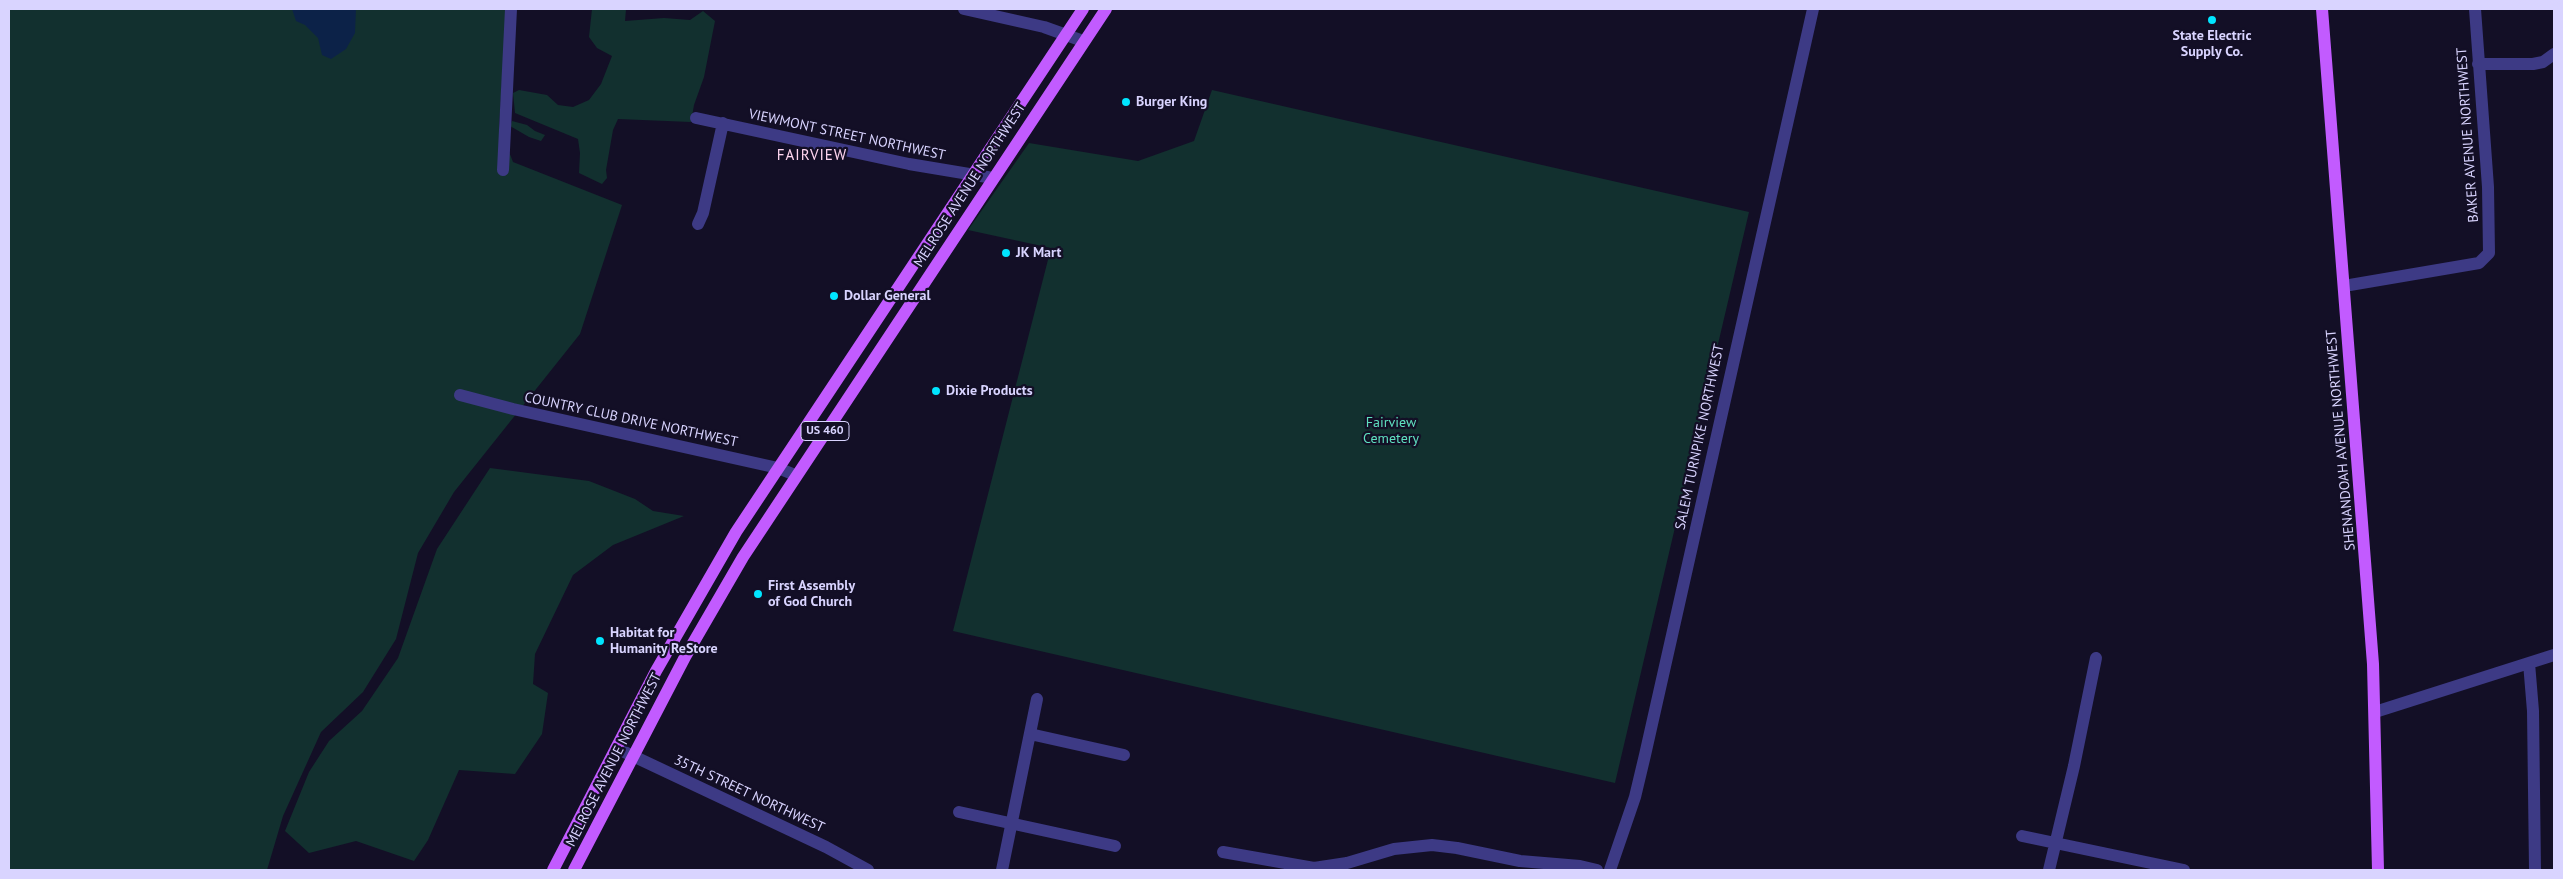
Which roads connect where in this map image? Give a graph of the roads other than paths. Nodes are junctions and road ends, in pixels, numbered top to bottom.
1 (511, 9) edge
2 (964, 9) edge
3 (1083, 9) edge
4 (1106, 9) edge
5 (1812, 9) edge
6 (2322, 9) edge
7 (2475, 9) edge
8 (1066, 34) junction
9 (1084, 40) junction
10 (2554, 54) edge
11 (2478, 64) junction
12 (696, 118) dead end
13 (722, 124) junction
14 (504, 170) dead end
15 (972, 175) junction
16 (993, 178) junction
17 (698, 224) dead end
18 (2344, 286) junction
19 (460, 395) dead end
20 (778, 468) junction
21 (795, 475) junction
22 (2554, 655) edge
23 (2096, 658) dead end
24 (2529, 663) junction
25 (1037, 699) dead end
26 (2375, 712) junction
27 (1030, 734) junction
28 (616, 748) junction
29 (1124, 754) dead end
30 (633, 756) junction
31 (959, 812) dead end
32 (1012, 823) junction
33 (2022, 836) dead end
34 (2055, 843) junction
35 (1115, 846) dead end
36 (1223, 852) dead end
37 (553, 870) edge
38 (574, 870) edge
39 (868, 870) edge
40 (1002, 870) edge
41 (1597, 870) edge
42 (1610, 870) edge
43 (2049, 870) edge
44 (2184, 870) edge
45 (2378, 870) edge
46 (2535, 870) edge

1 - 14 street
2 - 8 street
3 - 8 main road, MELROSE AVENUE NORTHWEST / US 460
4 - 9 main road, MELROSE AVENUE NORTHWEST / US 460
5 - 42 street, SALEM TURNPIKE NORTHWEST
6 - 18 main road, SHENANDOAH AVENUE NORTHWEST
7 - 11 street, BAKER AVENUE NORTHWEST
8 - 9 street
8 - 15 main road, MELROSE AVENUE NORTHWEST / US 460
9 - 16 main road, MELROSE AVENUE NORTHWEST / US 460
10 - 11 street
11 - 18 street, BAKER AVENUE NORTHWEST
12 - 13 street, VIEWMONT STREET NORTHWEST
13 - 15 street, VIEWMONT STREET NORTHWEST
13 - 17 street
15 - 16 street, VIEWMONT STREET NORTHWEST
15 - 20 main road, MELROSE AVENUE NORTHWEST / US 460
16 - 21 main road, MELROSE AVENUE NORTHWEST / US 460
18 - 26 main road, SHENANDOAH AVENUE NORTHWEST
19 - 20 street, COUNTRY CLUB DRIVE NORTHWEST
20 - 21 street, COUNTRY CLUB DRIVE NORTHWEST
20 - 28 main road, MELROSE AVENUE NORTHWEST / US 460
21 - 30 main road, MELROSE AVENUE NORTHWEST / US 460
22 - 24 street
23 - 34 street
24 - 26 street
24 - 46 street
25 - 27 street
26 - 45 main road, SHENANDOAH AVENUE NORTHWEST
27 - 29 street
27 - 32 street
28 - 30 street, 35TH STREET NORTHWEST
28 - 37 main road, MELROSE AVENUE NORTHWEST / US 460
30 - 38 main road, MELROSE AVENUE NORTHWEST / US 460
30 - 39 street, 35TH STREET NORTHWEST
31 - 32 street
32 - 35 street
32 - 40 street
33 - 34 street
34 - 43 street
34 - 44 street
36 - 41 street

